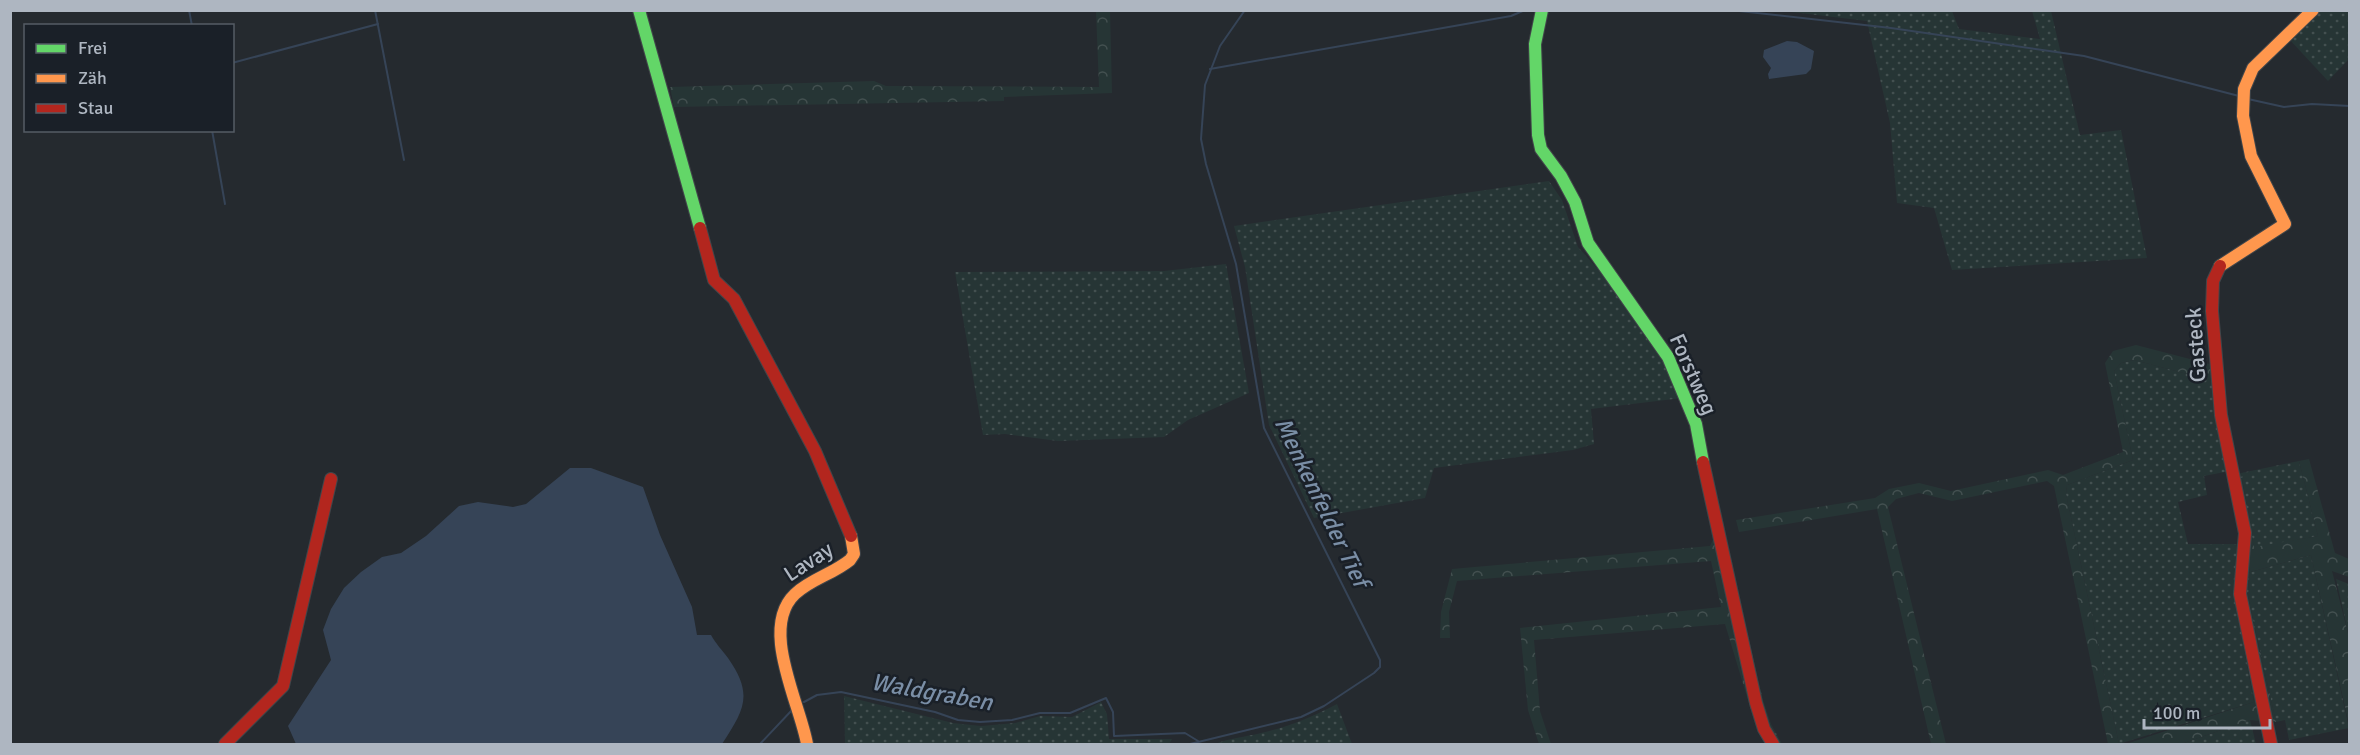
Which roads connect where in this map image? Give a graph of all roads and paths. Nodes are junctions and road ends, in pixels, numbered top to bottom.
1 (639, 10) edge
2 (1542, 10) edge
3 (2313, 10) edge
4 (331, 479) dead end
5 (225, 744) edge
6 (807, 744) edge
7 (1773, 744) edge
8 (2271, 744) edge

1 - 6 street, Lavay
2 - 7 street, Forstweg
3 - 8 street, Gasteck
4 - 5 street

